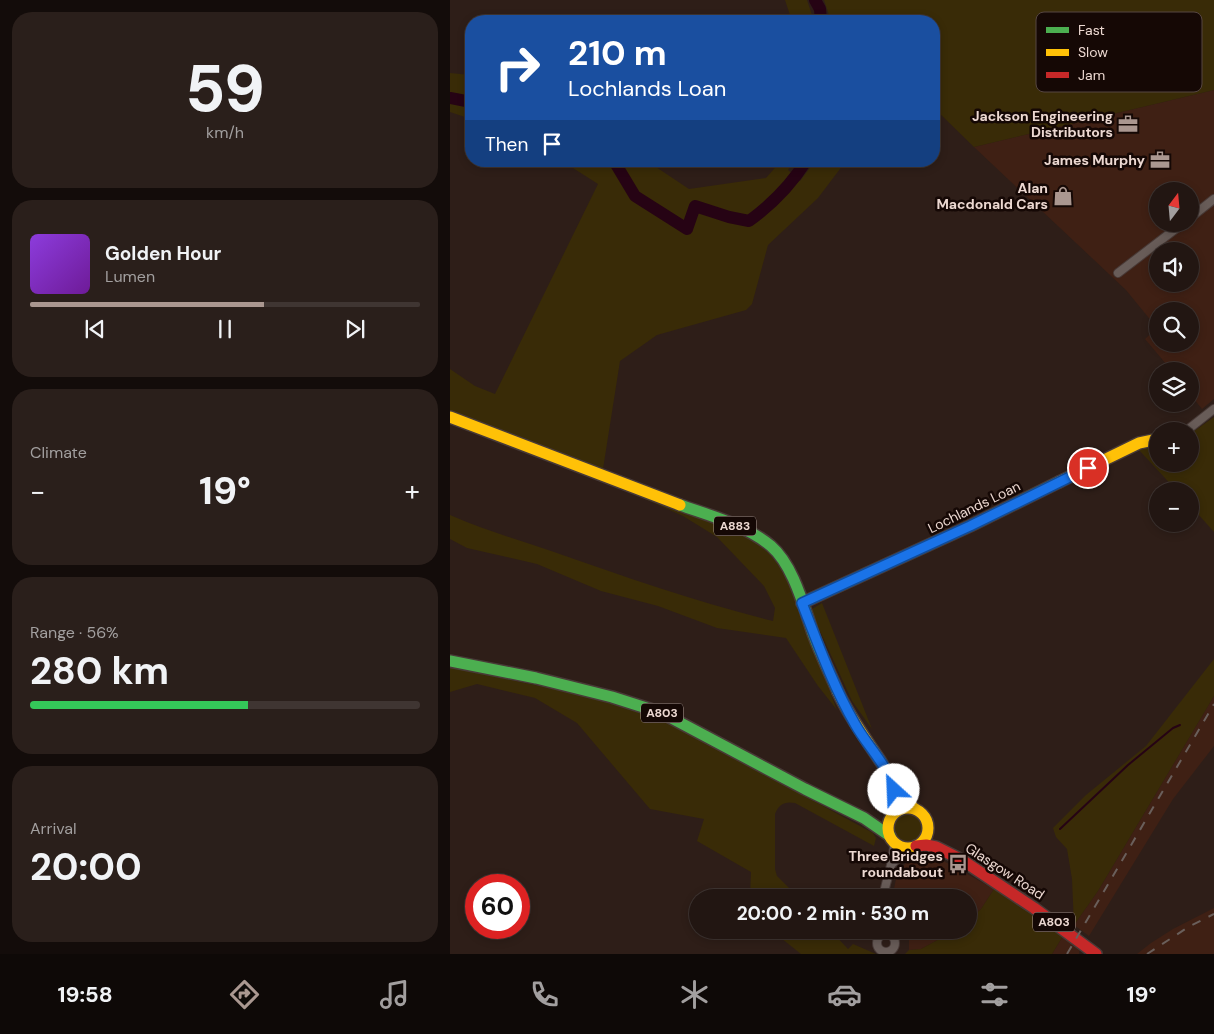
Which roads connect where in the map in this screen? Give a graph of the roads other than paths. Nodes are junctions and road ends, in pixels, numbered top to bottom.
1 (1214, 200) edge
2 (1199, 211) edge
3 (1172, 232) edge
4 (1118, 273) dead end
5 (1214, 409) edge
6 (450, 417) edge
7 (1197, 422) edge
8 (1149, 441) edge
9 (802, 603) junction
10 (450, 660) edge
11 (891, 779) junction
12 (915, 808) junction
13 (857, 814) junction
14 (894, 814) junction
15 (928, 830) junction
16 (892, 839) junction
17 (915, 847) junction
18 (945, 851) junction
19 (893, 864) junction
20 (884, 889) edge
21 (878, 939) edge
22 (894, 939) edge
23 (890, 953) edge
24 (1096, 954) edge

1 - 2 street
3 - 4 street
5 - 7 street
6 - 9 main road, A883
8 - 9 main road, Lochlands Loan
9 - 11 main road, A883
10 - 13 main road, A803
11 - 12 main road
11 - 14 main road
12 - 14 main road
12 - 15 main road
13 - 14 main road, A803
13 - 16 main road, A803
14 - 16 main road
15 - 17 main road
15 - 18 main road, A803
16 - 17 main road
16 - 19 street
17 - 18 main road, A803
17 - 19 street
18 - 24 main road, Glasgow Road / A803
19 - 20 street
21 - 23 street
22 - 23 street

